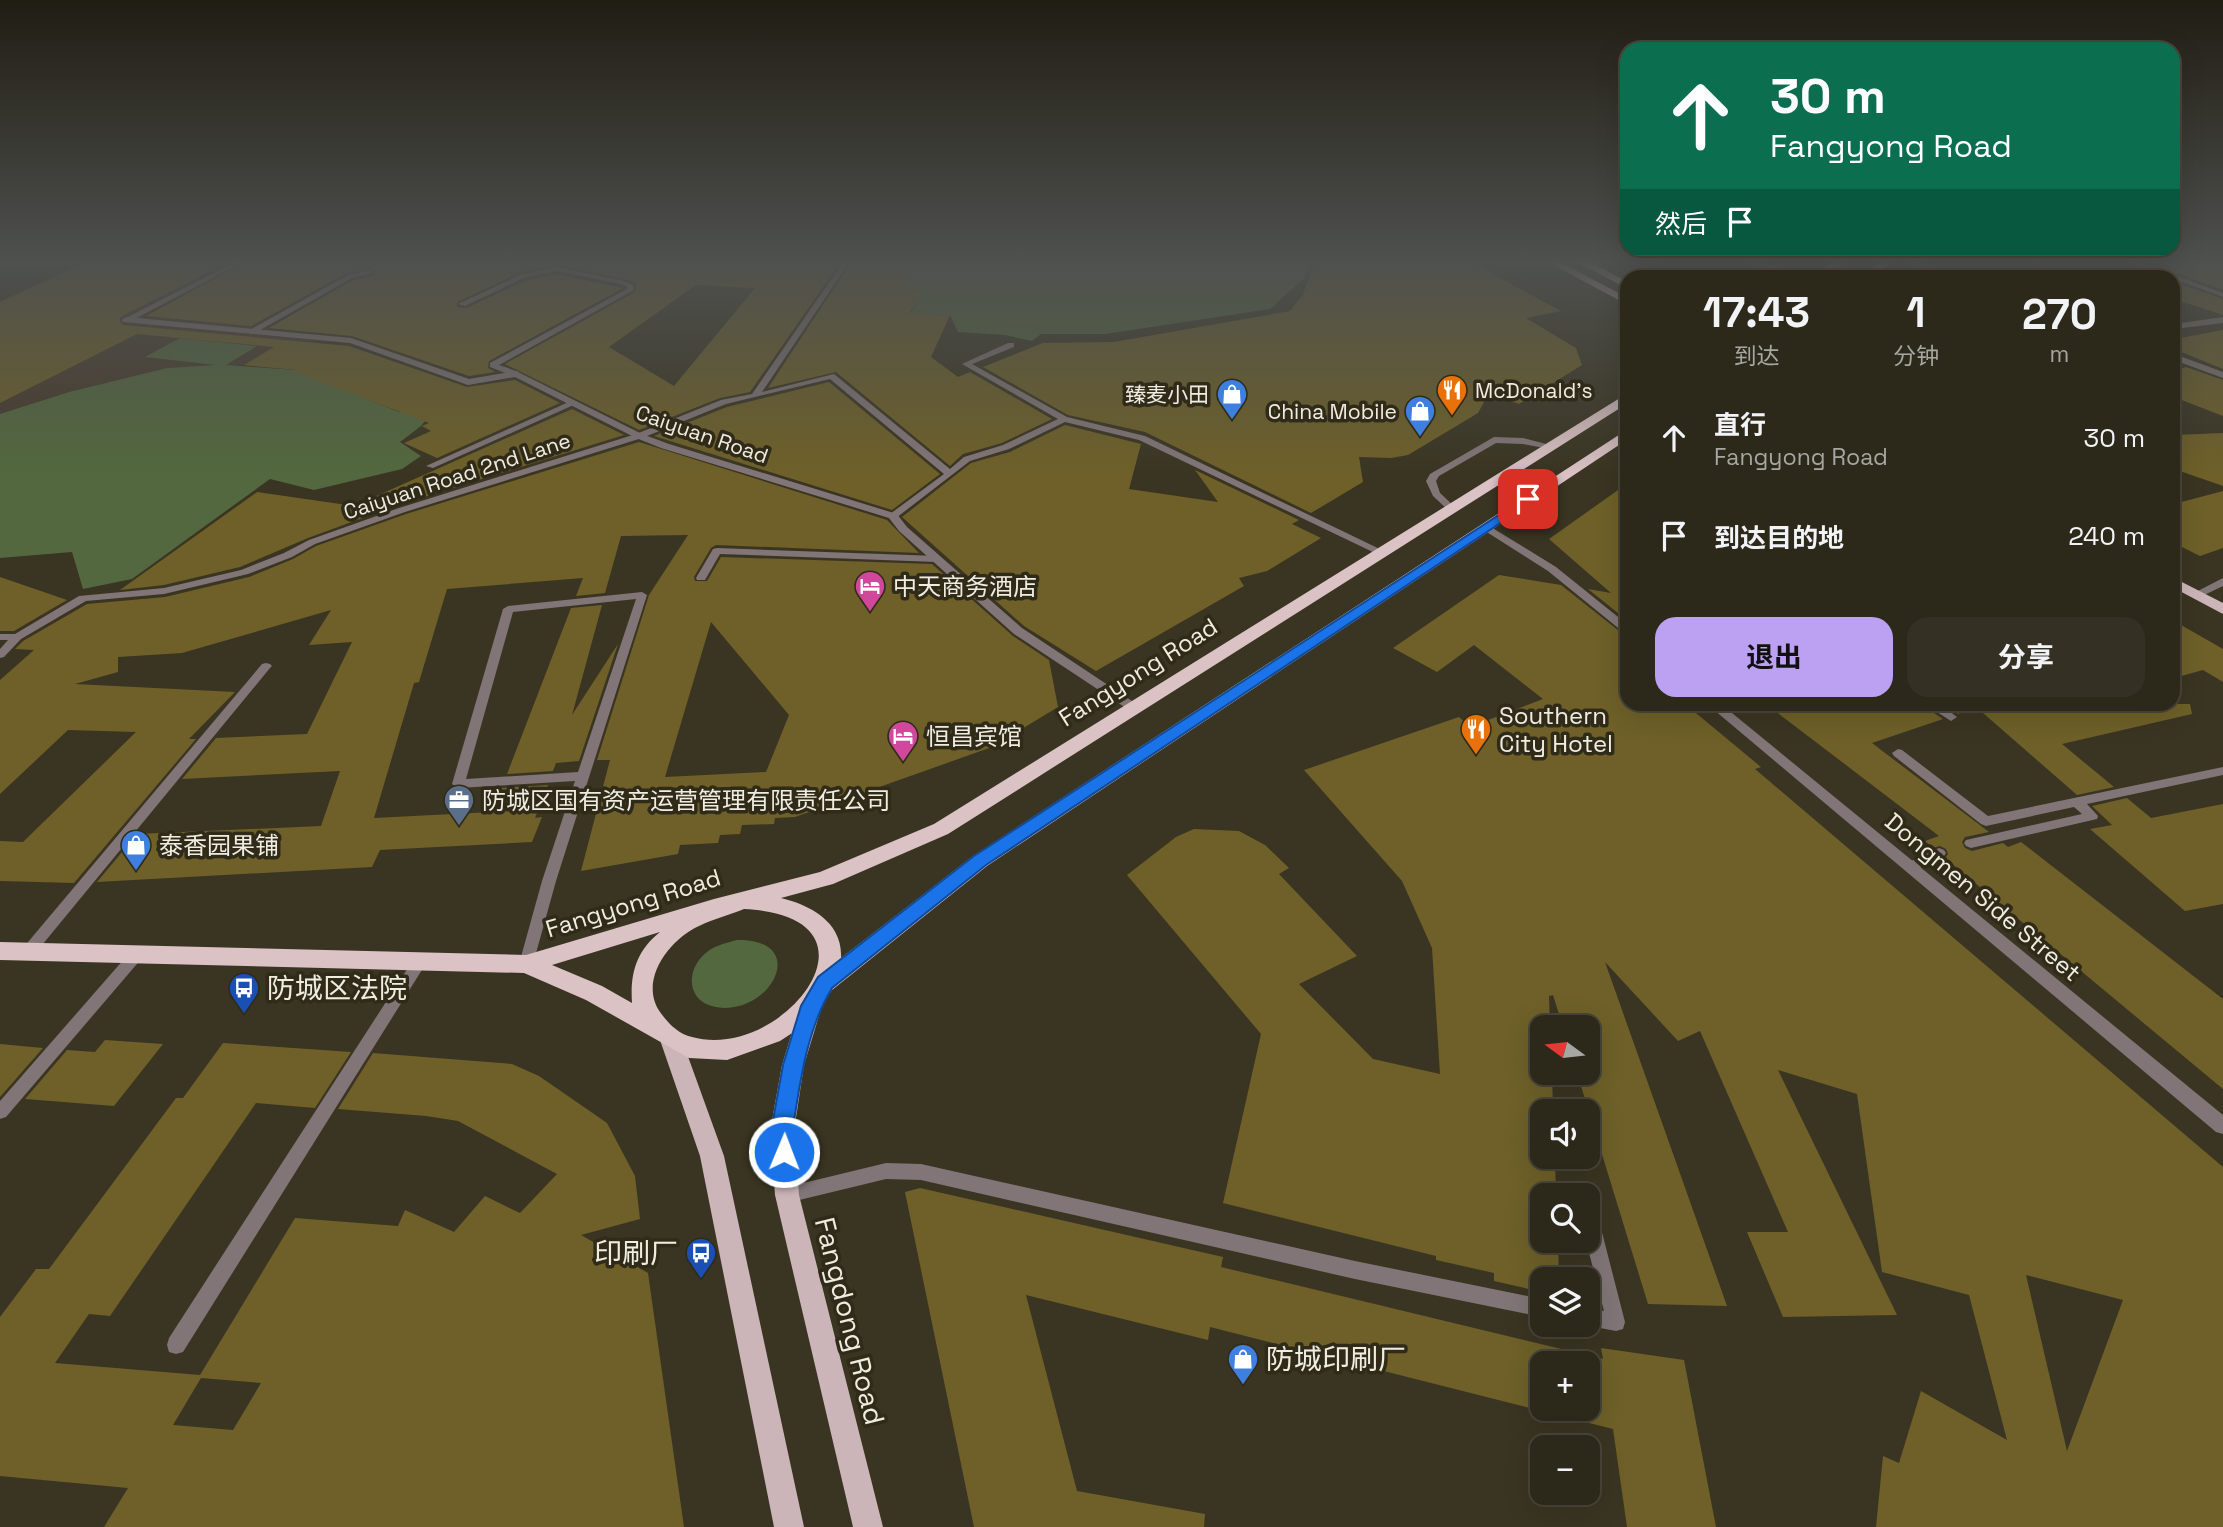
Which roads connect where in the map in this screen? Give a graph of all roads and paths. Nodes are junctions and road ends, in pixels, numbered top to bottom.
1 (253, 332) edge
2 (553, 332) edge
3 (798, 332) edge
4 (1011, 345) dead end
5 (2180, 359) edge
6 (516, 374) junction
7 (2223, 375) edge
8 (755, 396) junction
9 (1620, 402) edge
10 (574, 403) junction
11 (1064, 419) junction
12 (639, 436) junction
13 (1620, 438) edge
14 (1550, 446) junction
15 (430, 466) dead end
16 (950, 474) junction
17 (1451, 508) junction
18 (893, 516) junction
19 (1486, 527) junction
20 (1381, 552) junction
21 (937, 559) junction
22 (701, 578) dead end
23 (2223, 582) edge
24 (2180, 586) edge
25 (2196, 595) junction
26 (2223, 609) edge
27 (1620, 625) edge
28 (18, 636) junction
29 (0, 637) edge
30 (0, 655) edge
31 (266, 666) dead end
32 (1134, 707) junction
33 (1721, 711) edge
34 (1943, 711) edge
35 (1951, 717) dead end
36 (1898, 753) dead end
37 (2223, 771) edge
38 (583, 776) junction
39 (2077, 802) junction
40 (1971, 843) dead end
41 (1939, 853) dead end
42 (1910, 867) junction
43 (714, 907) junction
44 (0, 951) edge
45 (28, 951) junction
46 (137, 954) junction
47 (419, 961) junction
48 (526, 964) junction
49 (825, 983) junction
50 (811, 1006) junction
51 (661, 1032) junction
52 (0, 1112) edge
53 (2223, 1126) edge
54 (787, 1195) junction
55 (1598, 1253) edge
56 (1530, 1306) edge
57 (1600, 1319) edge
58 (176, 1345) dead end
59 (789, 1527) edge
60 (868, 1527) edge

1 - 6 street
2 - 6 lane
3 - 8 lane
4 - 11 lane
5 - 7 street
6 - 10 street, Caiyuan Road
8 - 12 lane, Caiyuan Road 2nd Lane
8 - 16 lane, Caiyuan Road 2nd Lane
9 - 14 highway, Fangyong Road
10 - 12 street, Caiyuan Road
10 - 15 lane
11 - 16 lane
11 - 20 lane
12 - 18 street, Caiyuan Road
12 - 28 lane, Caiyuan Road 2nd Lane
13 - 19 highway
14 - 17 highway, Fangyong Road
14 - 17 lane
16 - 18 lane
17 - 20 highway, Fangyong Road
18 - 21 street, Caiyuan Road
19 - 27 street
19 - 49 highway
20 - 32 highway, Fangyong Road
21 - 22 lane
21 - 32 street, Caiyuan Road
23 - 25 street
24 - 25 main road
25 - 26 main road
28 - 29 lane
28 - 30 lane
31 - 45 lane
32 - 43 highway, Fangyong Road
33 - 42 street, Dongmen Side Street
34 - 35 lane
36 - 39 lane
37 - 39 lane
38 - 38 lane
38 - 48 lane
39 - 40 lane
41 - 42 lane
42 - 53 street, Dongmen Side Street
43 - 48 highway, Fangyong Road
43 - 49 highway
43 - 51 highway
44 - 45 highway, Fangyong Road
45 - 46 highway, Fangyong Road
46 - 47 highway, Fangyong Road
46 - 52 lane
47 - 48 highway, Fangyong Road
47 - 58 lane
48 - 51 highway, Fangyong Road
49 - 50 highway
50 - 51 highway
50 - 54 main road, Fangdong Road
51 - 59 main road
54 - 56 lane
54 - 60 main road, Fangdong Road
55 - 57 lane

